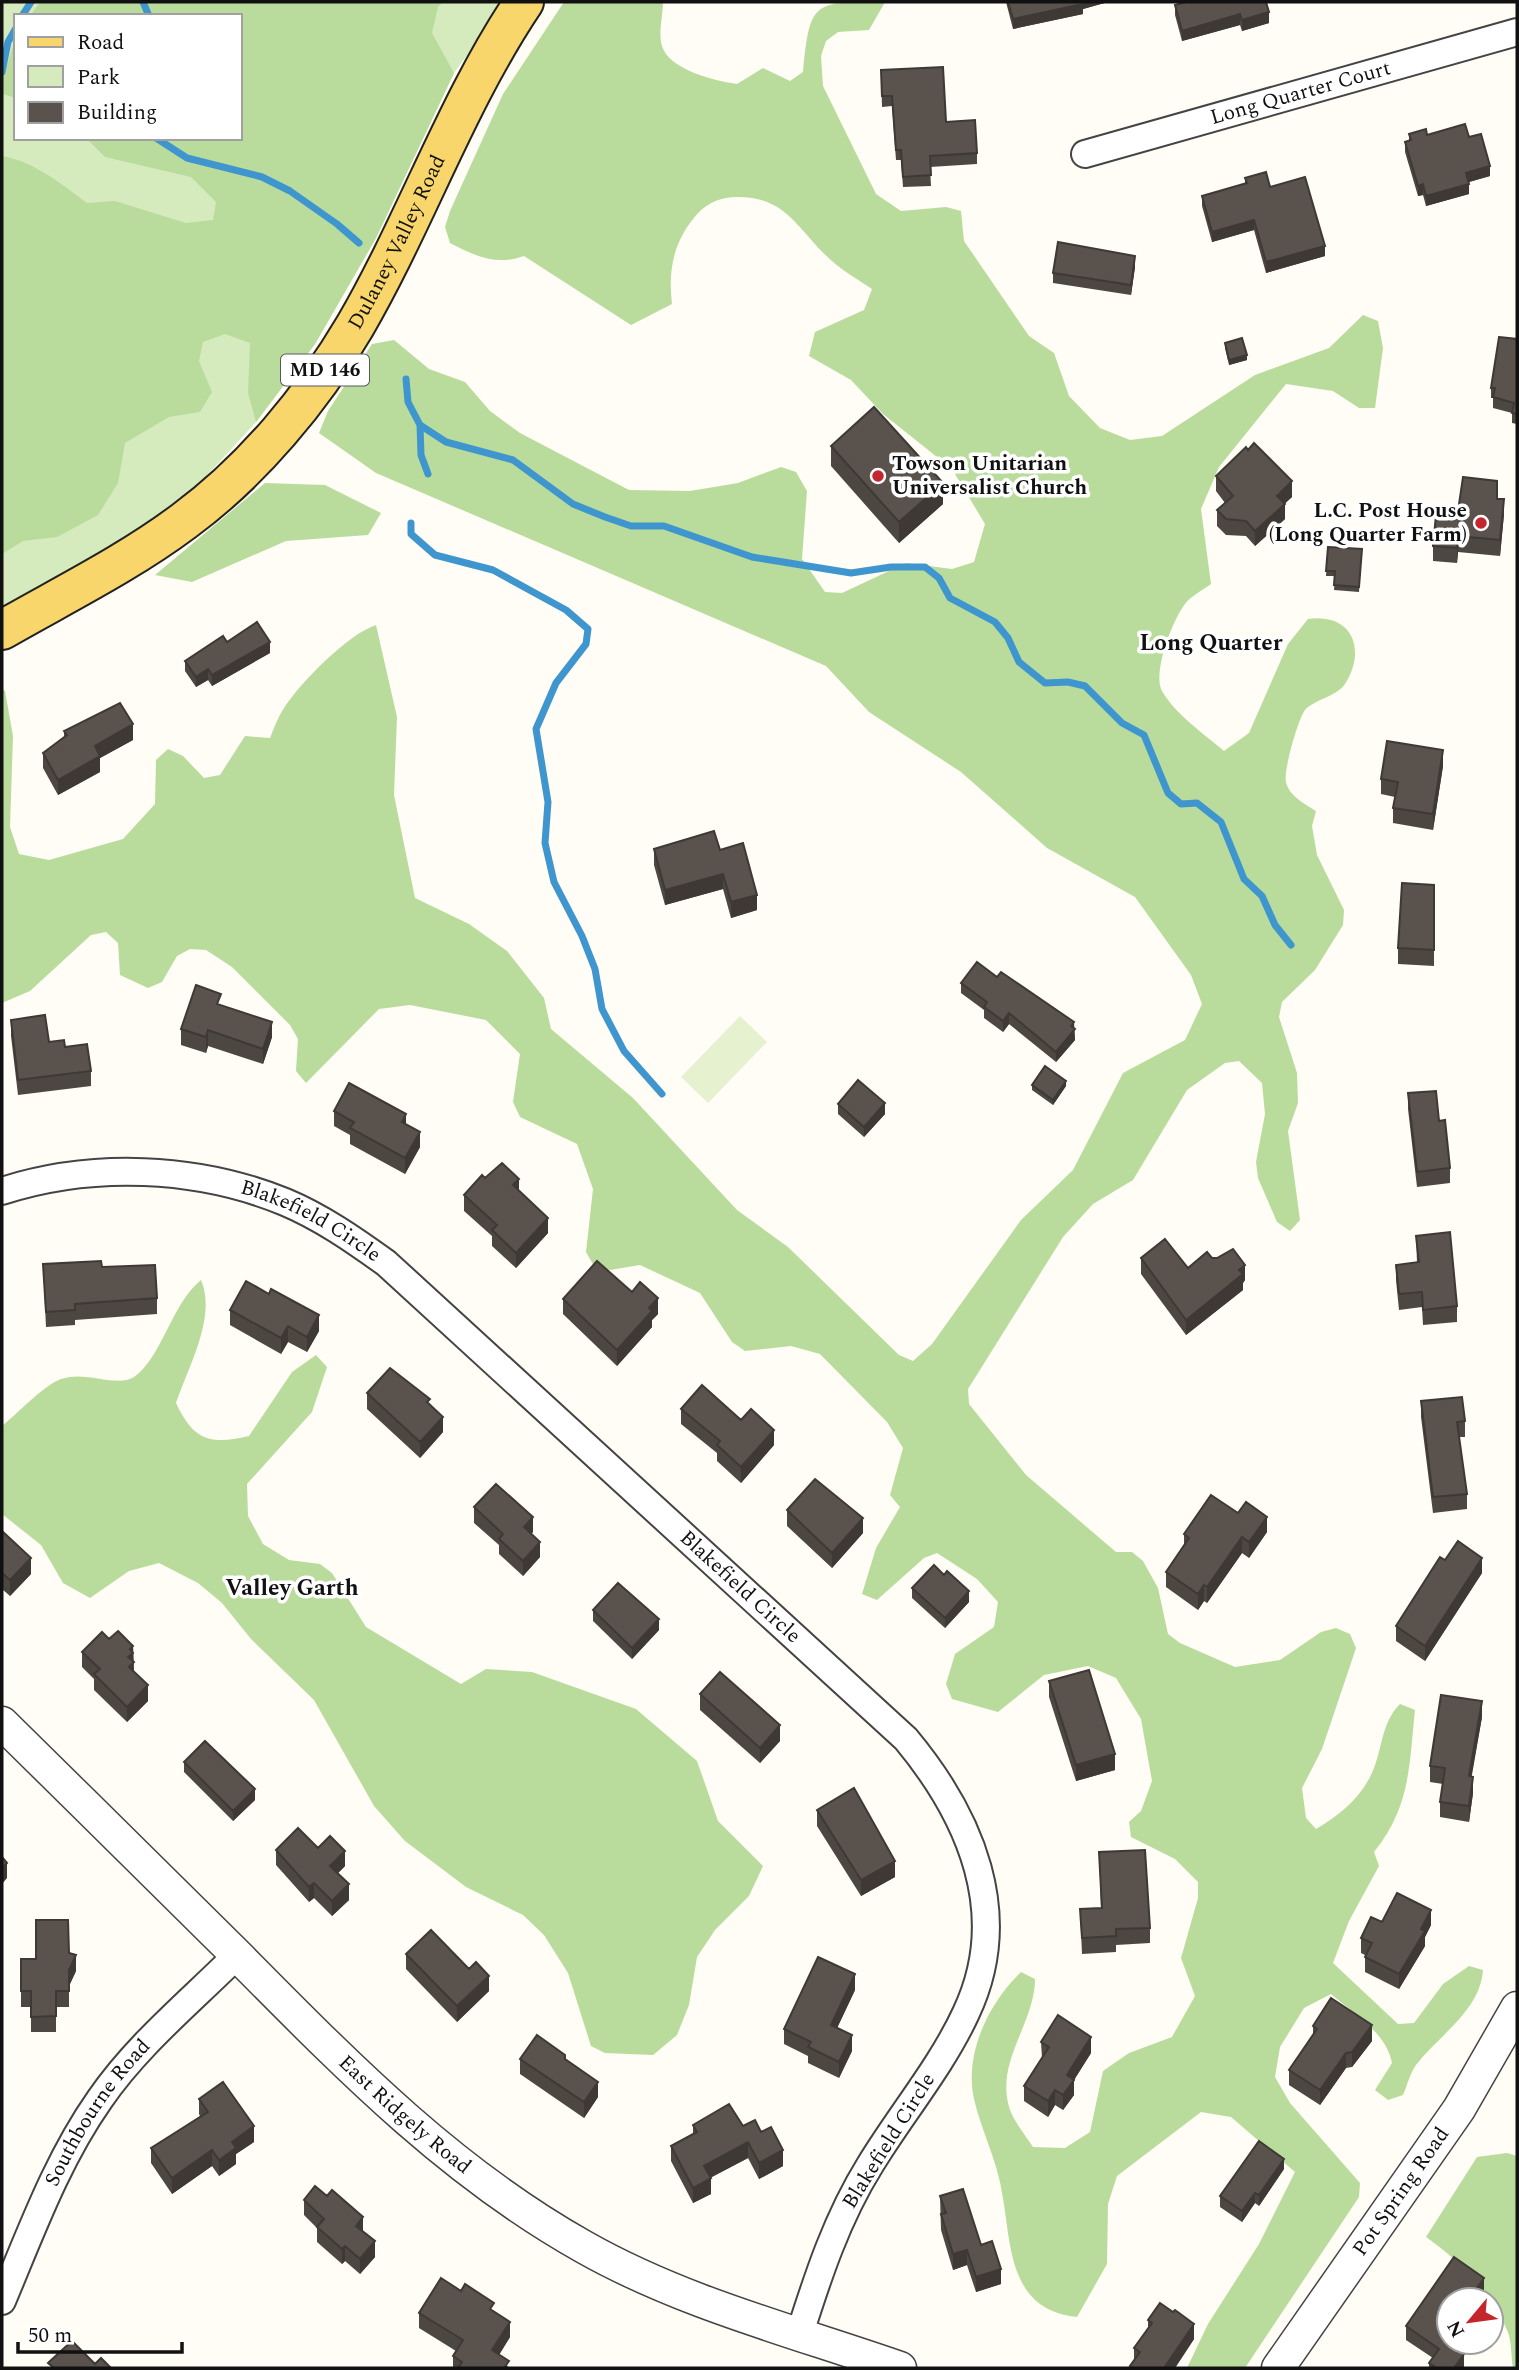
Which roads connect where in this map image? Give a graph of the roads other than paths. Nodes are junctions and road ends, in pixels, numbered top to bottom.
1 (524, 2) edge
2 (1517, 32) edge
3 (1085, 154) dead end
4 (2, 630) edge
5 (2, 1191) edge
6 (2, 1723) edge
7 (237, 1955) junction
8 (1517, 2008) edge
9 (2, 2301) edge
10 (799, 2336) junction
11 (900, 2368) edge
12 (1278, 2368) edge

1 - 4 main road, Dulaney Valley Road / MD 146
2 - 3 street, Long Quarter Court
5 - 10 street, Blakefield Circle
6 - 7 street, East Ridgely Road
7 - 9 street, Southbourne Road
7 - 10 street, East Ridgely Road
8 - 12 street, Pot Spring Road
10 - 11 street, East Ridgely Road

